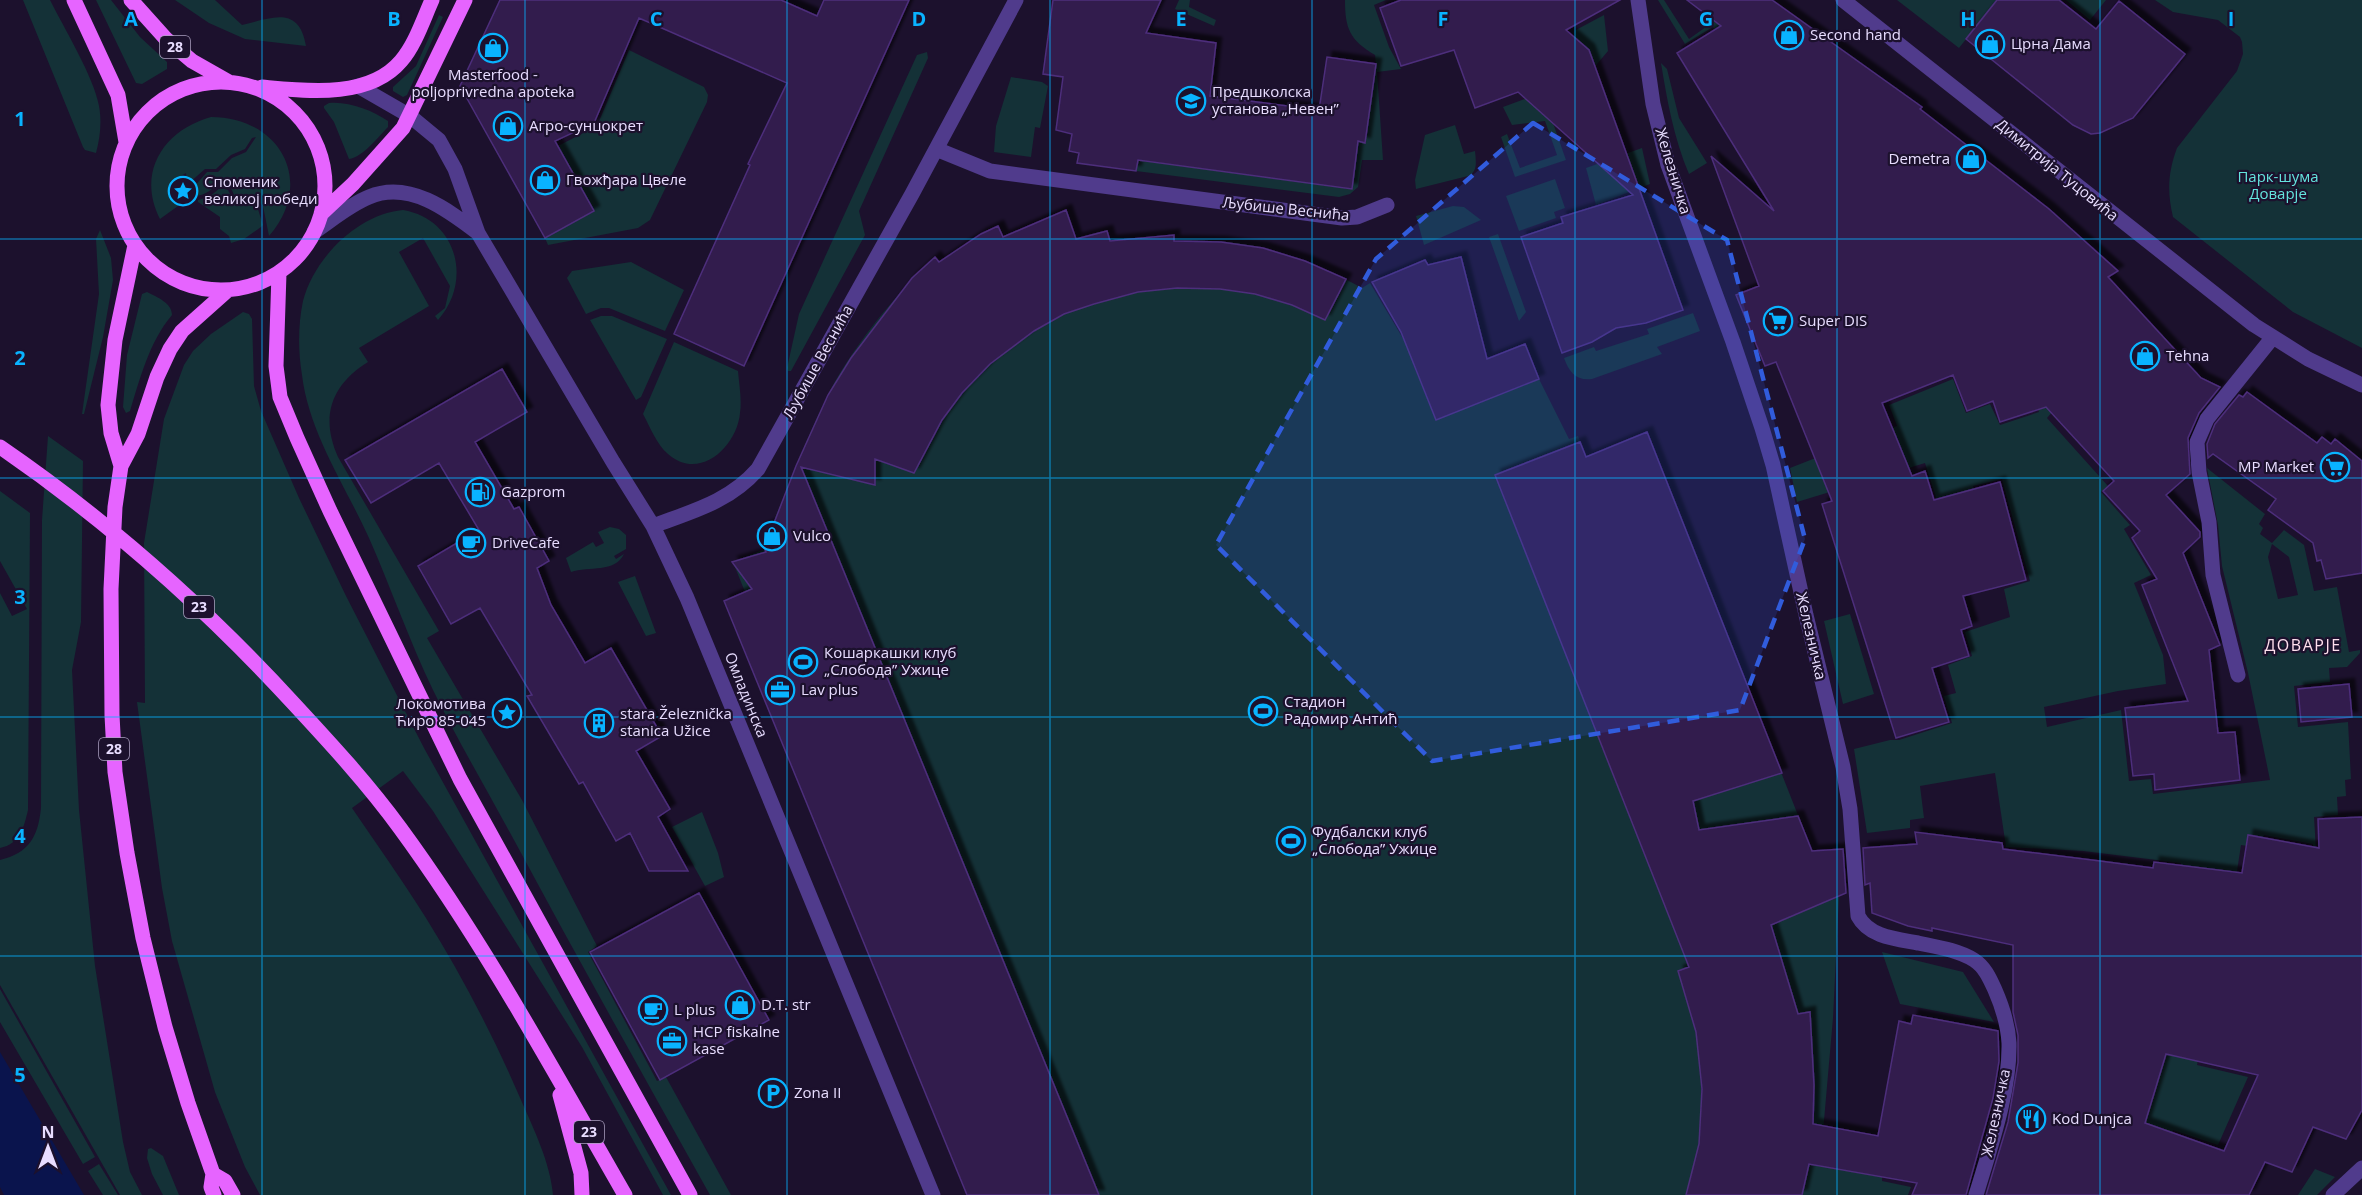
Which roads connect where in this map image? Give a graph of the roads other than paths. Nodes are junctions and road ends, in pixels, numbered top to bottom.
1 (74, 0) edge
2 (130, 0) edge
3 (432, 0) edge
4 (465, 0) edge
5 (1016, 0) edge
6 (1638, 0) edge
7 (1843, 0) edge
8 (229, 82) junction
9 (247, 86) junction
10 (358, 86) junction
11 (410, 116) junction
12 (126, 142) junction
13 (936, 149) junction
14 (1387, 205) dead end
15 (321, 214) junction
16 (314, 232) junction
17 (478, 233) junction
18 (135, 245) junction
19 (279, 273) junction
20 (228, 290) junction
21 (2273, 337) junction
22 (2362, 386) edge
23 (0, 447) edge
24 (121, 466) junction
25 (653, 526) junction
26 (2238, 675) dead end
27 (553, 1069) junction
28 (2362, 1168) edge
29 (213, 1174) junction
30 (214, 1195) edge
31 (233, 1195) edge
32 (582, 1195) edge
33 (625, 1195) edge
34 (690, 1195) edge
35 (933, 1195) edge
36 (1976, 1195) edge
37 (2333, 1195) edge

1 - 12 main road
2 - 8 main road, 28
3 - 10 main road
4 - 11 main road
5 - 13 street, Љубише Веснића
6 - 36 street, Железничка
7 - 21 street, Димитрија Туцовића
8 - 9 main road
8 - 12 main road
9 - 10 main road
9 - 15 main road
10 - 11 street, Омладинска
11 - 15 main road
11 - 17 street, Омладинска
12 - 18 main road
13 - 14 street, Љубише Веснића
13 - 25 street, Љубише Веснића
15 - 16 main road
16 - 17 street, Омладинска
16 - 19 main road
17 - 25 street, Омладинска
18 - 20 main road
18 - 24 main road, 28
19 - 20 main road
19 - 34 main road
20 - 24 main road, 28
21 - 22 street, Димитрија Туцовића
21 - 26 street
23 - 27 main road, 23
24 - 29 main road, 28
25 - 35 street, Омладинска
27 - 32 main road
27 - 33 main road, 23
28 - 37 street
29 - 30 main road
29 - 31 main road, 28

